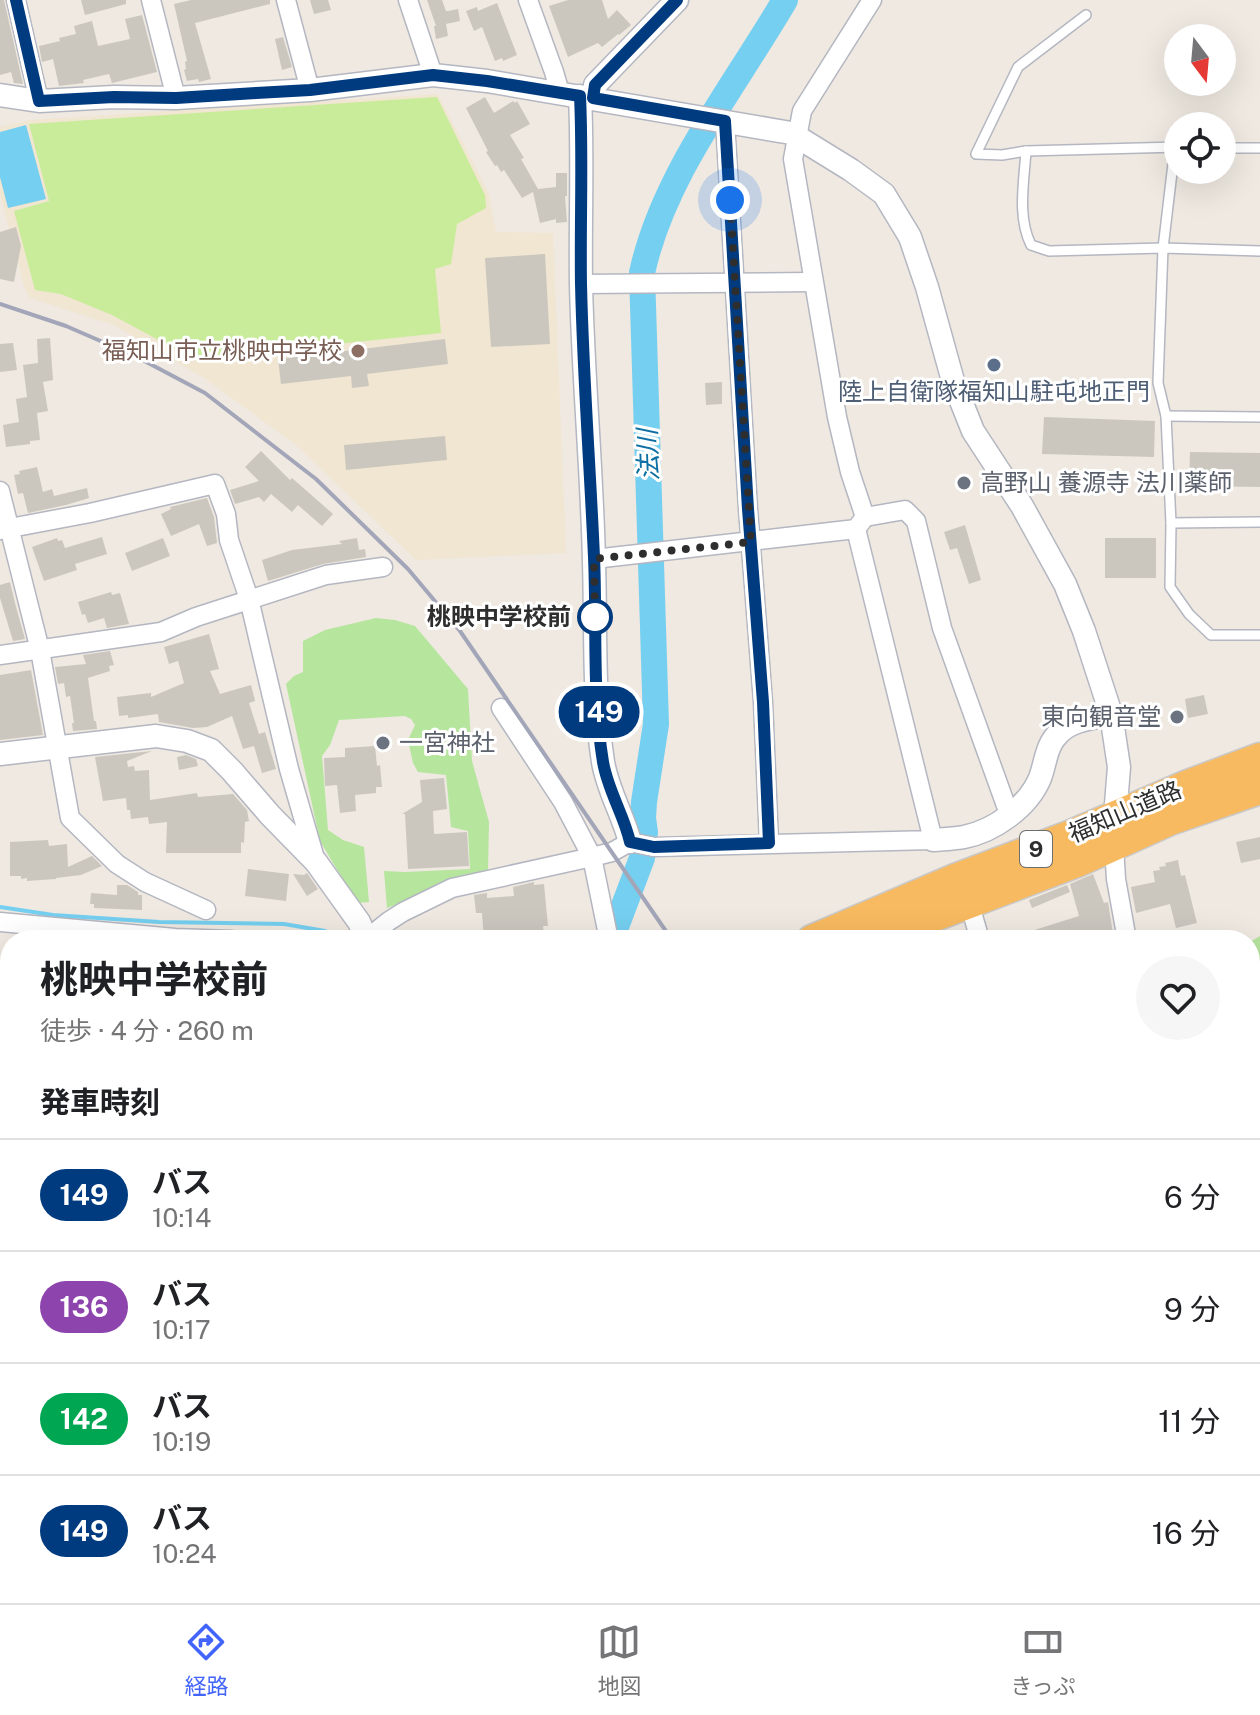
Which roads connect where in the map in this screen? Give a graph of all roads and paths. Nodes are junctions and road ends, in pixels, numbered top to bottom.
1 (16, 0) edge
2 (151, 0) edge
3 (286, 0) edge
4 (408, 0) edge
5 (528, 0) edge
6 (677, 0) edge
7 (872, 0) edge
8 (1086, 15) dead end
9 (433, 75) junction
10 (310, 90) junction
11 (0, 95) edge
12 (578, 96) junction
13 (176, 98) junction
14 (39, 101) junction
15 (725, 121) junction
16 (796, 136) junction
17 (1164, 147) edge
18 (1236, 148) edge
19 (1260, 148) edge
20 (1026, 151) junction
21 (1171, 184) edge
22 (1163, 248) junction
23 (1260, 251) edge
24 (813, 282) junction
25 (581, 284) junction
26 (735, 284) junction
27 (1166, 416) junction
28 (1260, 417) edge
29 (0, 491) edge
30 (1260, 522) edge
31 (860, 523) junction
32 (1171, 523) junction
33 (4, 529) edge
34 (751, 542) junction
35 (594, 559) junction
36 (383, 567) dead end
37 (249, 599) junction
38 (1260, 635) edge
39 (40, 650) junction
40 (0, 655) edge
41 (501, 708) dead end
42 (1111, 714) junction
43 (59, 747) junction
44 (0, 754) edge
45 (1260, 758) edge
46 (1260, 789) edge
47 (1009, 814) junction
48 (1114, 816) junction
49 (933, 840) junction
50 (769, 843) junction
51 (640, 844) junction
52 (1114, 846) junction
53 (592, 857) junction
54 (316, 862) junction
55 (969, 902) junction
56 (206, 910) dead end
57 (0, 922) edge
58 (88, 930) edge
59 (363, 930) edge
60 (379, 930) edge
61 (608, 930) edge
62 (835, 930) edge
63 (914, 930) edge
64 (977, 930) edge
65 (1125, 930) edge

1 - 14 street
2 - 13 street
3 - 10 street
4 - 9 street
5 - 12 street
6 - 12 street
7 - 16 street
8 - 20 lane
9 - 10 street
9 - 12 street
10 - 13 street
11 - 14 street
12 - 15 street
12 - 25 street
13 - 14 street
15 - 16 street
15 - 26 street
16 - 24 street
16 - 42 street
17 - 20 lane
18 - 19 lane
20 - 22 lane
21 - 22 lane
22 - 23 lane
22 - 27 lane
24 - 26 street
24 - 31 street
25 - 26 street
25 - 35 street
26 - 34 street
27 - 28 lane
27 - 32 lane
29 - 33 street
30 - 32 lane
31 - 34 street
31 - 47 street
31 - 49 street
32 - 38 lane
33 - 37 street
33 - 39 street
34 - 35 street
34 - 50 street
35 - 51 street
36 - 37 street
37 - 39 street
37 - 54 street
39 - 40 street
39 - 43 street
41 - 53 street
42 - 47 street
42 - 48 street
43 - 44 street
43 - 54 street
43 - 56 street
45 - 48 highway, 福知山道路 / 9
46 - 52 highway, 福知山道路 / 9
47 - 49 street
48 - 52 street
48 - 62 highway, 福知山道路 / 9
49 - 50 street
50 - 51 street
51 - 53 street
52 - 55 highway, 福知山道路 / 9
52 - 65 street
53 - 60 street
53 - 61 street
54 - 59 street
55 - 63 highway, 福知山道路 / 9
55 - 64 street
57 - 58 street

